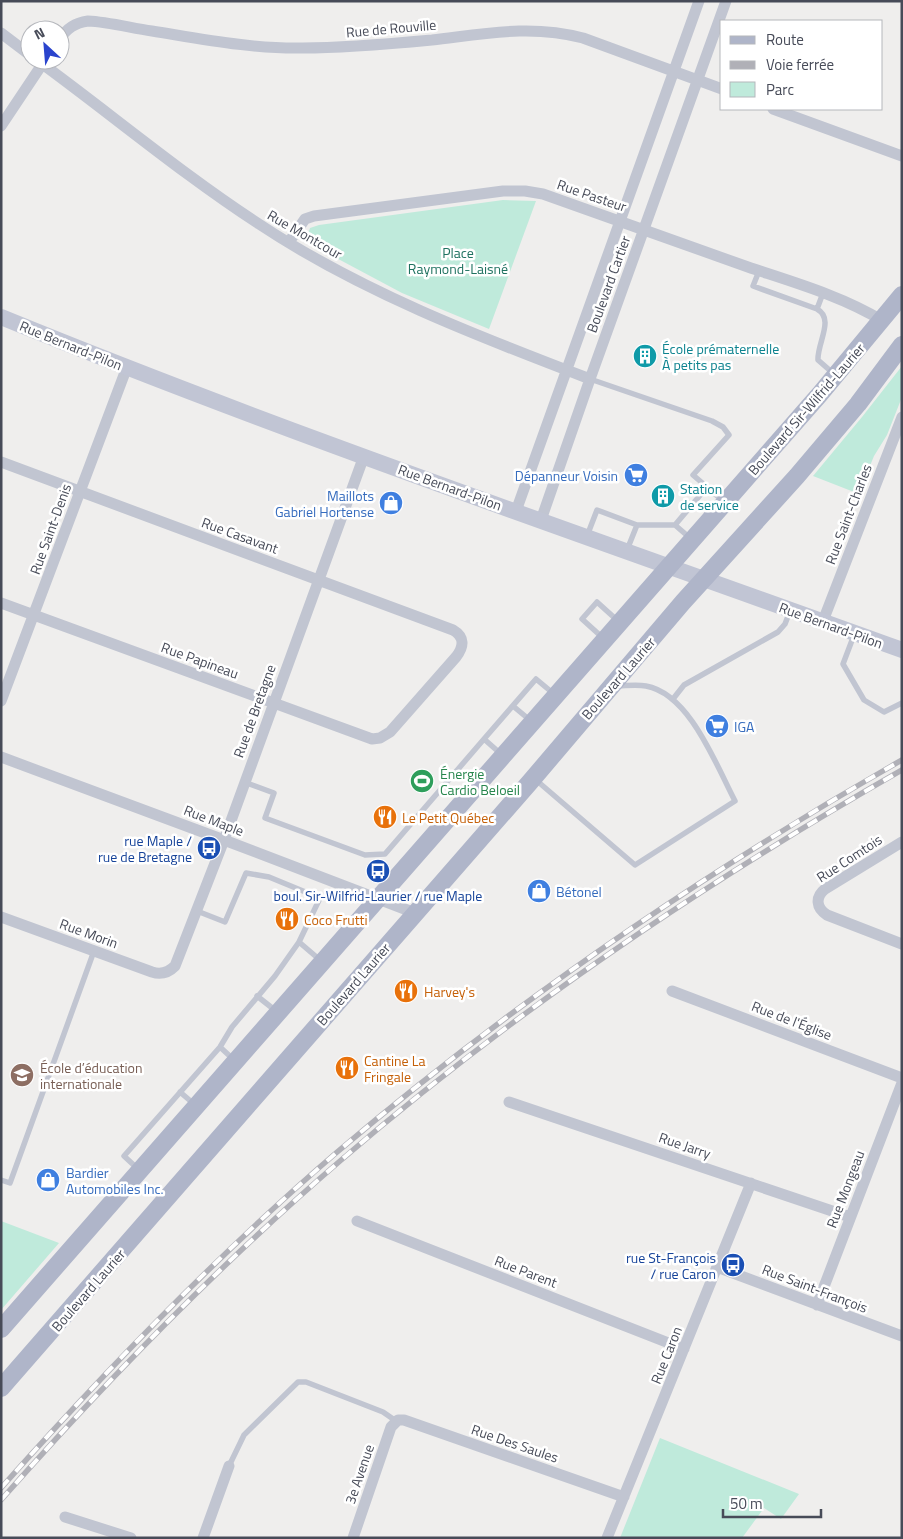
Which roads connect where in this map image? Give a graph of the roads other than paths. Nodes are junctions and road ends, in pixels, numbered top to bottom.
1 (699, 1) edge
2 (726, 1) edge
3 (70, 28) edge
4 (1, 34) edge
5 (20, 48) edge
6 (35, 70) edge
7 (53, 70) edge
8 (673, 70) junction
9 (698, 80) junction
10 (720, 88) edge
11 (776, 110) edge
12 (1, 126) edge
13 (902, 156) edge
14 (621, 221) junction
15 (644, 229) junction
16 (289, 242) junction
17 (759, 270) junction
18 (823, 293) junction
19 (902, 295) edge
20 (817, 308) junction
21 (1, 317) edge
22 (882, 320) junction
23 (902, 344) edge
24 (127, 367) junction
25 (567, 370) junction
26 (836, 376) junction
27 (590, 379) junction
28 (902, 417) edge
29 (364, 456) junction
30 (1, 462) edge
31 (706, 487) junction
32 (80, 491) junction
33 (725, 503) junction
34 (516, 511) junction
35 (541, 520) junction
36 (637, 525) junction
37 (675, 525) junction
38 (587, 537) junction
39 (693, 540) junction
40 (627, 552) junction
41 (669, 566) junction
42 (704, 579) junction
43 (319, 580) junction
44 (1, 603) edge
45 (790, 610) junction
46 (34, 615) junction
47 (823, 622) junction
48 (620, 623) junction
49 (855, 633) junction
50 (605, 639) junction
51 (462, 642) joint
52 (902, 650) edge
53 (611, 686) junction
54 (556, 696) junction
55 (673, 699) junction
56 (1, 701) edge
57 (273, 702) junction
58 (902, 703) edge
59 (513, 706) junction
60 (532, 722) junction
61 (484, 740) junction
62 (503, 756) junction
63 (1, 757) edge
64 (533, 777) junction
65 (244, 782) junction
66 (224, 840) junction
67 (902, 842) edge
68 (378, 898) junction
69 (197, 911) junction
70 (415, 913) junction
71 (1, 918) edge
72 (299, 942) junction
73 (902, 944) edge
74 (94, 951) junction
75 (322, 962) junction
76 (166, 972) joint
77 (672, 990) dead end
78 (257, 996) junction
79 (277, 1013) junction
80 (220, 1047) junction
81 (235, 1061) junction
82 (902, 1078) edge
83 (902, 1083) edge
84 (180, 1092) junction
85 (509, 1102) dead end
86 (196, 1106) junction
87 (140, 1170) junction
88 (1, 1180) edge
89 (751, 1183) junction
90 (850, 1217) junction
91 (357, 1221) dead end
92 (717, 1267) junction
93 (817, 1305) junction
94 (1, 1329) edge
95 (902, 1336) edge
96 (684, 1349) junction
97 (1, 1388) edge
98 (396, 1421) junction
99 (229, 1466) joint
100 (624, 1497) junction
101 (65, 1517) dead end
102 (131, 1538) edge
103 (203, 1538) edge
104 (353, 1538) edge
105 (608, 1538) edge

1 - 8 street, Boulevard Cartier
2 - 9 street, Boulevard Cartier
3 - 8 street, Rue de Rouville
4 - 5 street
6 - 12 street
7 - 16 street, Rue Montcour
8 - 9 street, Rue de Rouville
8 - 14 street, Boulevard Cartier
9 - 10 street, Rue de Rouville
9 - 15 street, Boulevard Cartier
11 - 13 street
14 - 15 street, Rue Pasteur
14 - 16 street, Rue Pasteur
14 - 25 street, Boulevard Cartier
15 - 17 street, Rue Pasteur
15 - 27 street, Boulevard Cartier
16 - 25 street, Rue Montcour
17 - 18 street, Rue Pasteur
17 - 20 lane
18 - 20 lane
18 - 22 street, Rue Pasteur
19 - 22 main road, Boulevard Sir-Wilfrid-Laurier
20 - 26 lane
21 - 24 main road, Rue Bernard-Pilon
22 - 26 main road, Boulevard Sir-Wilfrid-Laurier
23 - 42 main road
24 - 29 main road, Rue Bernard-Pilon
24 - 32 street, Rue Saint-Denis
25 - 27 street, Rue Montcour
25 - 34 street, Boulevard Cartier
26 - 33 main road, Boulevard Sir-Wilfrid-Laurier
27 - 31 lane
27 - 35 street, Boulevard Cartier
28 - 47 street, Rue Saint-Charles
29 - 34 main road, Rue Bernard-Pilon
29 - 43 street, Rue de Bretagne
30 - 32 street, Rue Casavant
31 - 33 lane
31 - 37 lane
32 - 43 street, Rue Casavant
32 - 46 street, Rue Saint-Denis
33 - 39 main road, Boulevard Sir-Wilfrid-Laurier
34 - 35 main road, Rue Bernard-Pilon
35 - 38 main road, Rue Bernard-Pilon
36 - 37 lane
36 - 38 lane
36 - 40 lane
37 - 39 lane
38 - 40 main road, Rue Bernard-Pilon
39 - 41 main road, Boulevard Sir-Wilfrid-Laurier
40 - 41 main road, Rue Bernard-Pilon
41 - 42 main road, Rue Bernard-Pilon
41 - 48 main road
42 - 45 main road, Rue Bernard-Pilon
42 - 53 main road, Boulevard Laurier
43 - 51 street, Rue Casavant
43 - 57 street, Rue de Bretagne
44 - 46 street, Rue Papineau
45 - 47 main road, Rue Bernard-Pilon
45 - 55 lane
46 - 56 street, Rue Saint-Denis
46 - 57 street, Rue Papineau
47 - 49 main road, Rue Bernard-Pilon
48 - 50 main road
48 - 50 lane
49 - 52 main road, Rue Bernard-Pilon
49 - 58 lane
50 - 54 main road
51 - 57 street, Rue Papineau
53 - 55 lane
53 - 64 main road, Boulevard Laurier
54 - 59 lane
54 - 60 main road
55 - 64 lane
57 - 65 street, Rue de Bretagne
59 - 60 lane
59 - 61 lane
60 - 62 main road
61 - 62 lane
61 - 65 lane
62 - 68 main road
63 - 66 street, Rue Maple
64 - 70 main road, Boulevard Laurier
65 - 66 street, Rue de Bretagne
66 - 68 street, Rue Maple
66 - 69 street, Rue de Bretagne
67 - 73 street, Rue Comtois
68 - 70 street, Rue Maple
68 - 75 main road
69 - 72 lane
69 - 76 street, Rue de Bretagne
70 - 97 main road, Boulevard Laurier
71 - 74 street, Rue Morin
72 - 75 lane
72 - 78 lane
74 - 76 street, Rue Morin
74 - 88 lane
75 - 79 main road
77 - 82 street, Rue de l'Église
78 - 79 lane
78 - 80 lane
79 - 81 main road
80 - 81 lane
80 - 84 lane
81 - 86 main road
83 - 90 street, Rue Mongeau
84 - 86 lane
84 - 87 lane
85 - 89 street, Rue Jarry
86 - 87 main road
87 - 94 main road
89 - 90 street, Rue Jarry
89 - 92 street, Rue Caron
90 - 93 street, Rue Mongeau
91 - 96 street, Rue Parent
92 - 93 street, Rue Saint-François
92 - 96 street, Rue Caron
93 - 95 street, Rue Saint-François
96 - 100 street, Rue Caron
98 - 99 lane
98 - 100 street, Rue Des Saules
98 - 104 street, 3e Avenue
99 - 103 street
100 - 105 street, Rue Caron
101 - 102 street

